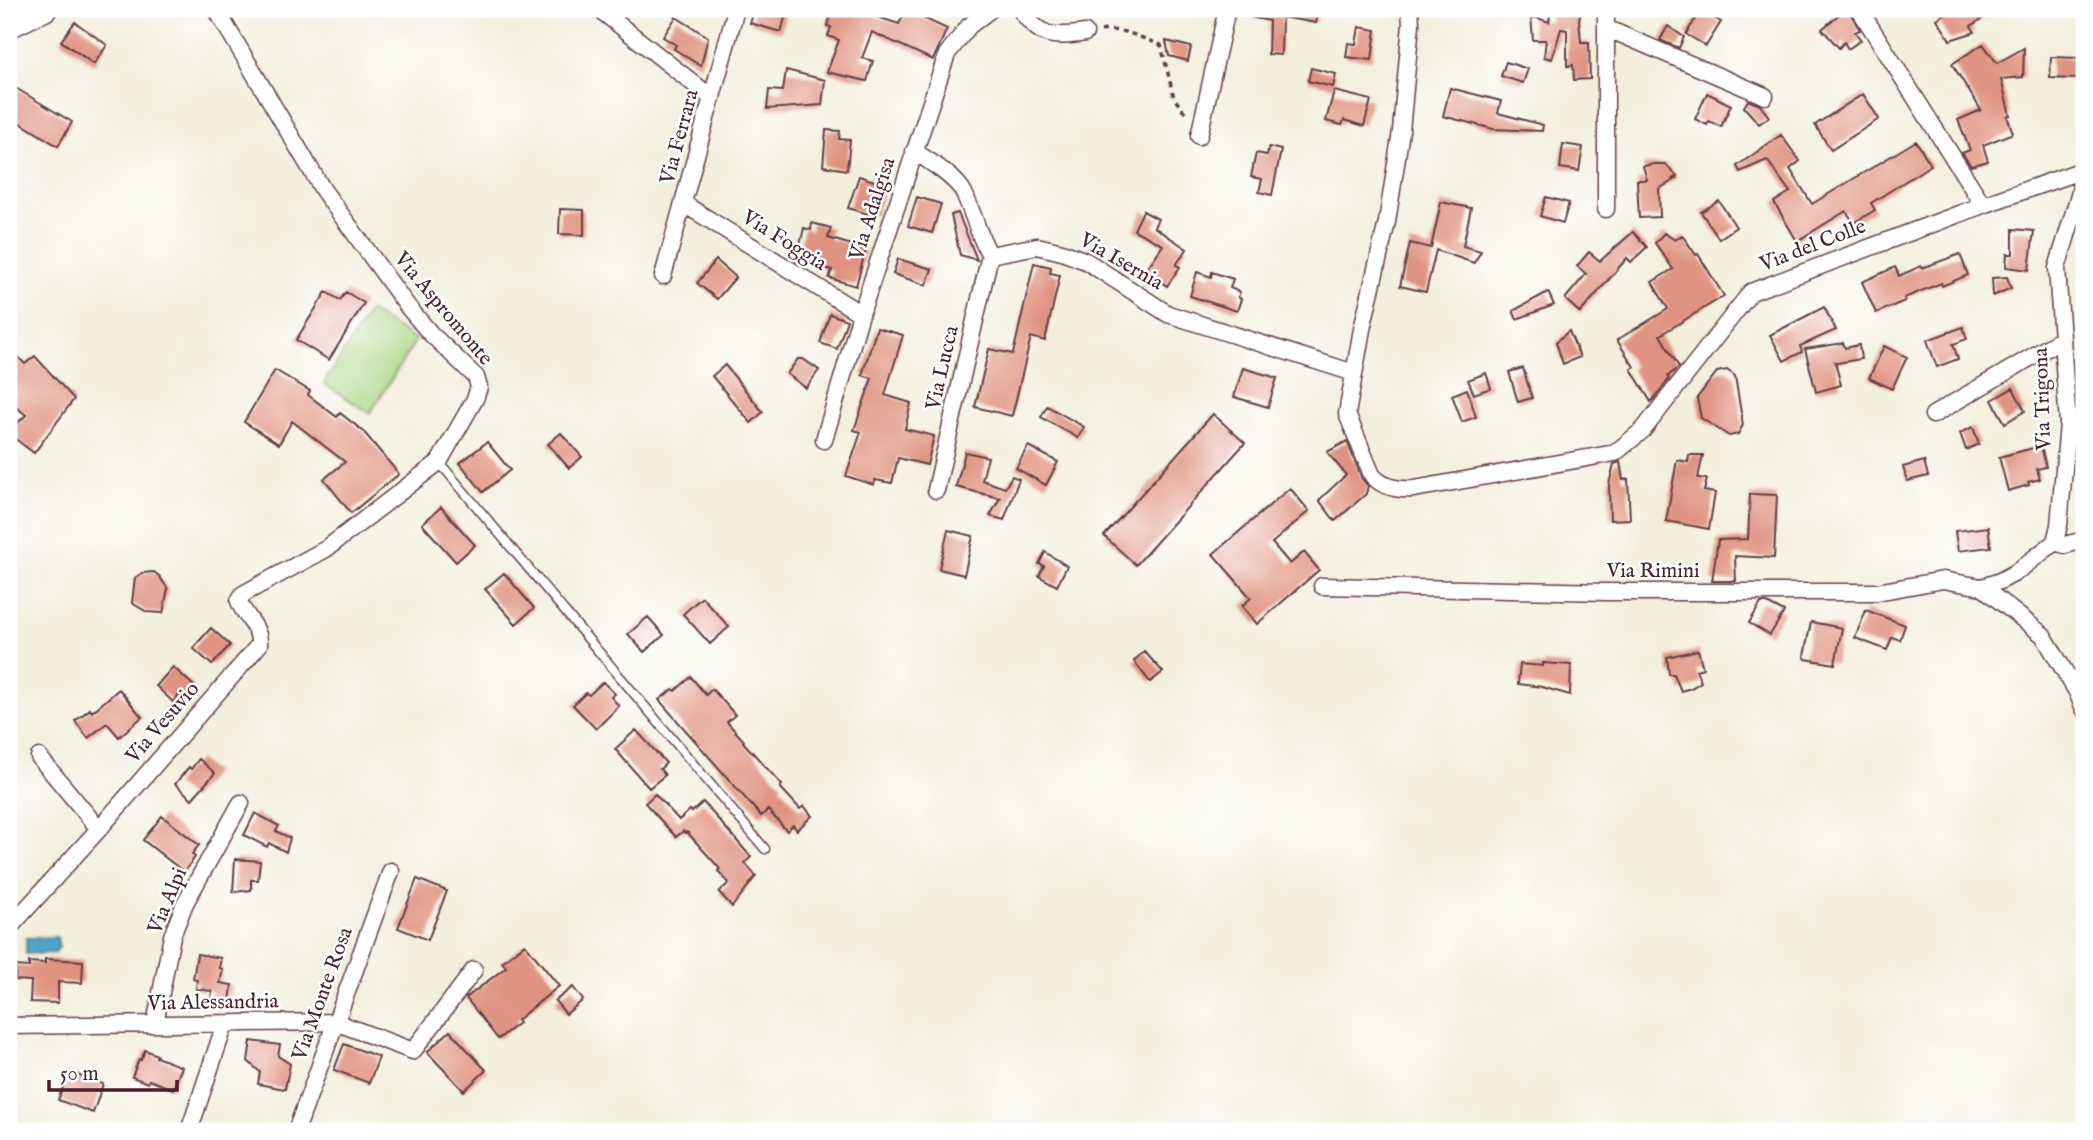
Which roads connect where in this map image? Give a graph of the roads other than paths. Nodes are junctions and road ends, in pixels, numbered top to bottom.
1 (45, 9) edge
2 (216, 9) edge
3 (599, 9) edge
4 (736, 9) edge
5 (991, 9) edge
6 (1227, 9) edge
7 (1409, 9) edge
8 (1606, 9) edge
9 (1025, 11) edge
10 (1861, 12) dead end
11 (9, 26) edge
12 (1606, 28) junction
13 (1085, 33) road end
14 (1765, 96) dead end
15 (712, 97) junction
16 (1199, 136) road end
17 (914, 150) junction
18 (2083, 168) edge
19 (684, 204) junction
20 (1983, 205) junction
21 (1606, 209) dead end
22 (990, 255) junction
23 (663, 276) dead end
24 (861, 314) junction
25 (2062, 339) junction
26 (1354, 373) junction
27 (1933, 415) dead end
28 (824, 440) dead end
29 (439, 462) junction
30 (936, 490) dead end
31 (2084, 540) edge
32 (2055, 542) junction
33 (1322, 586) dead end
34 (1982, 587) junction
35 (259, 645) joint
36 (2084, 709) edge
37 (38, 757) dead end
38 (241, 803) dead end
39 (99, 829) junction
40 (765, 849) dead end
41 (391, 871) dead end
42 (9, 928) edge
43 (474, 970) dead end
44 (335, 1022) junction
45 (155, 1024) junction
46 (225, 1024) junction
47 (9, 1026) edge
48 (189, 1131) edge
49 (296, 1131) edge

1 - 11 street
2 - 29 street, Via Aspromonte
3 - 15 street
4 - 15 street, Via Ferrara
5 - 17 street, Via Adalgisa
6 - 16 street
7 - 26 street
8 - 12 street
9 - 13 street
10 - 20 street
12 - 14 street
12 - 21 street
15 - 19 street, Via Ferrara
17 - 22 street
17 - 24 street, Via Adalgisa
18 - 20 street, Via del Colle
18 - 25 street, Via Trigona
19 - 23 street, Via Ferrara
19 - 24 street, Via Foggia
20 - 26 street, Via del Colle
22 - 26 street, Via Isernia
22 - 30 street, Via Lucca
24 - 28 street, Via Adalgisa
25 - 27 street
25 - 32 street, Via Trigona
29 - 35 street, Via Aspromonte
29 - 40 lane
31 - 32 street
32 - 34 street
33 - 34 street, Via Rimini
34 - 36 street
35 - 39 street, Via Vesuvio
37 - 39 street
38 - 45 street, Via Alpi
39 - 42 street, Via Vesuvio
41 - 44 street, Via Monte Rosa
43 - 44 street, Via Alessandria
44 - 46 street, Via Alessandria
44 - 49 street, Via Monte Rosa
45 - 46 street, Via Alessandria
45 - 47 street, Via Alessandria
46 - 48 street

